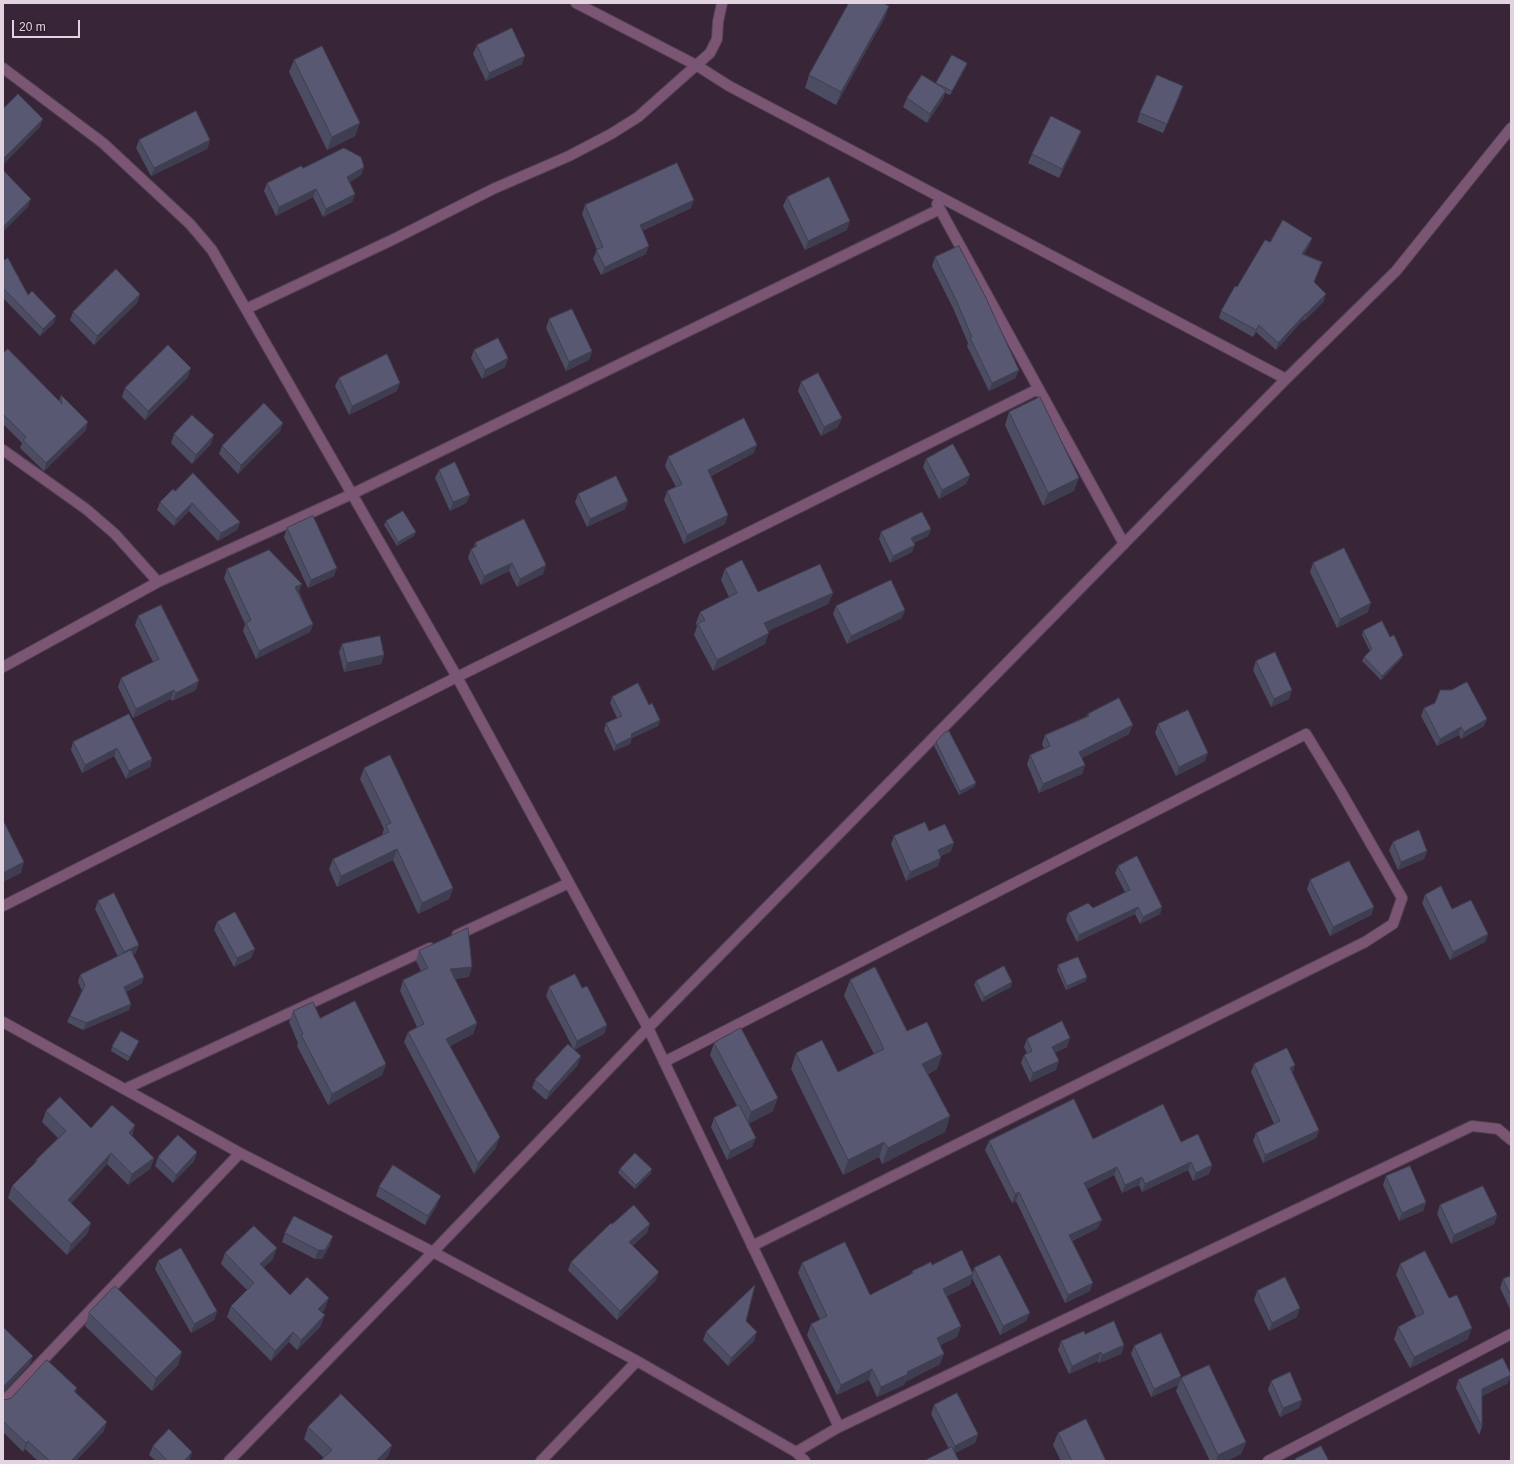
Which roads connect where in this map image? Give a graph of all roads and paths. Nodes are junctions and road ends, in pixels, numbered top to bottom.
1 (576, 3) edge
2 (722, 3) edge
3 (696, 65) junction
4 (3, 68) edge
5 (1511, 128) edge
6 (931, 192) junction
7 (940, 209) junction
8 (246, 309) junction
9 (1286, 379) junction
10 (1038, 389) junction
11 (3, 450) edge
12 (352, 494) junction
13 (1124, 544) junction
14 (158, 582) junction
15 (3, 668) edge
16 (457, 677) junction
17 (569, 883) junction
18 (3, 906) edge
19 (3, 1022) edge
20 (648, 1028) junction
21 (664, 1062) junction
22 (125, 1089) junction
23 (1511, 1140) edge
24 (240, 1153) junction
25 (752, 1246) junction
26 (433, 1252) junction
27 (1511, 1334) edge
28 (637, 1361) junction
29 (3, 1402) edge
30 (839, 1427) junction
31 (796, 1452) junction
32 (230, 1461) edge
33 (541, 1461) edge
34 (805, 1461) edge
35 (1268, 1461) edge

1 - 3 street
2 - 3 street
3 - 6 street
3 - 8 street
4 - 8 street
5 - 9 street
6 - 7 street
6 - 9 street
7 - 10 street
7 - 12 street
8 - 12 street
9 - 13 street
10 - 13 street
10 - 16 street
11 - 14 street
12 - 14 street
12 - 16 street
13 - 20 street
14 - 15 street
16 - 17 street
16 - 18 street
17 - 20 street
17 - 22 street
19 - 22 street
20 - 21 street
20 - 26 street
21 - 25 street
21 - 25 street
22 - 24 street
23 - 30 street
24 - 26 street
24 - 29 street
25 - 30 street
26 - 28 street
26 - 32 street
27 - 35 street
28 - 31 street
28 - 33 street
30 - 31 street
31 - 34 street

